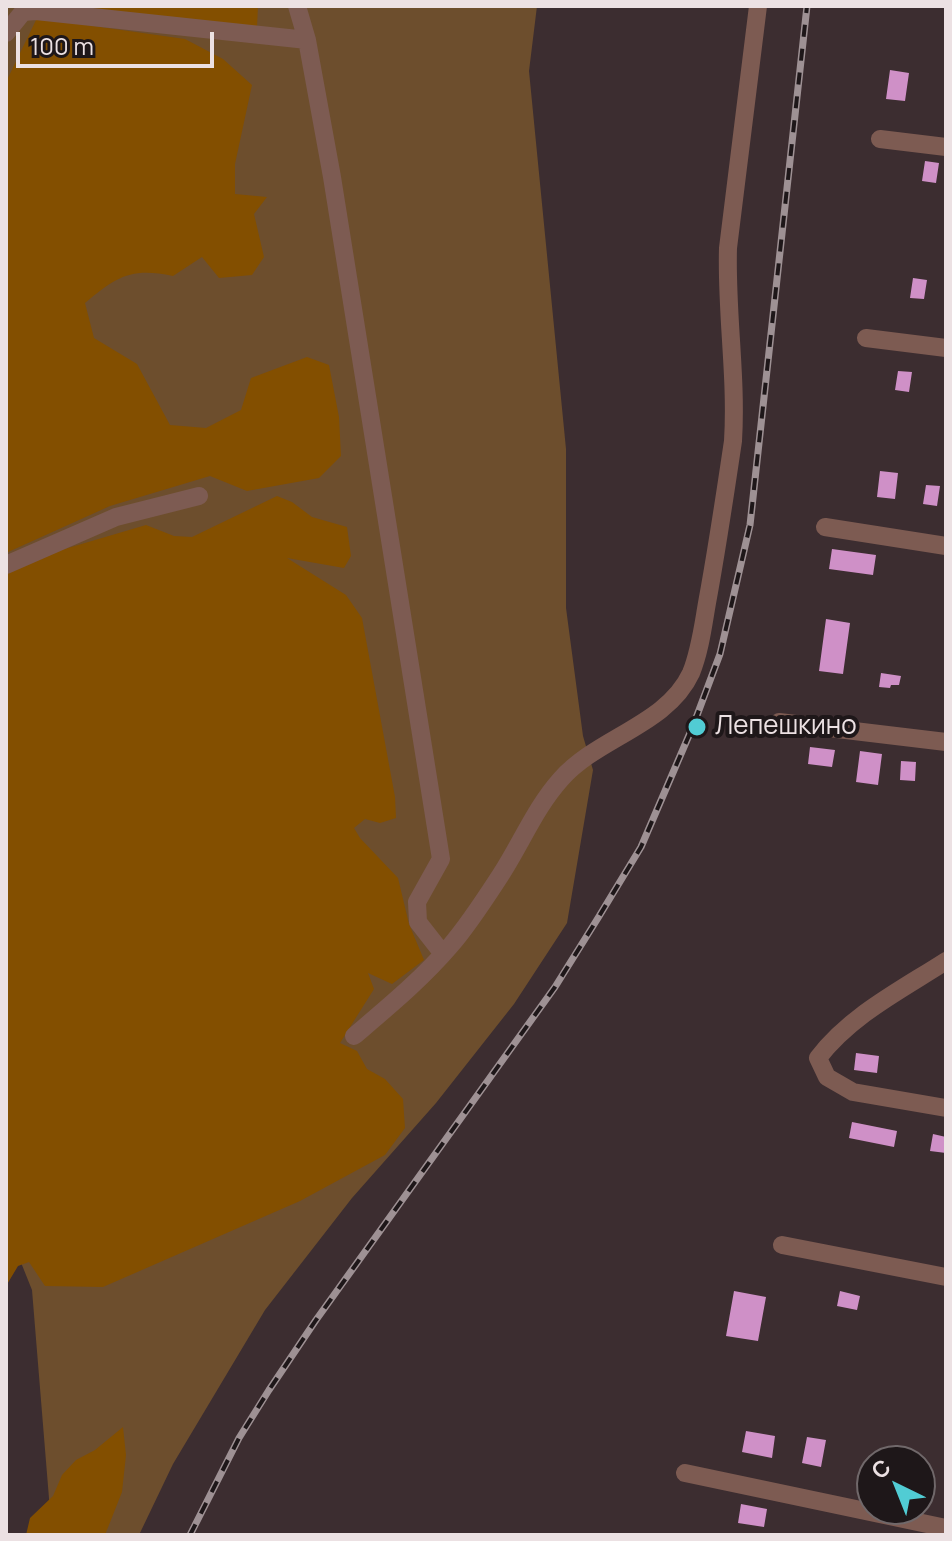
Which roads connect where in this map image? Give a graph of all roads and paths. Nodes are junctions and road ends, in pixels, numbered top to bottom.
1 (297, 6) edge
2 (758, 6) edge
3 (6, 33) edge
4 (307, 40) junction
5 (880, 139) dead end
6 (946, 147) edge
7 (866, 338) dead end
8 (946, 348) edge
9 (199, 496) dead end
10 (825, 527) dead end
11 (946, 546) edge
12 (6, 565) edge
13 (779, 722) dead end
14 (946, 742) edge
15 (443, 954) junction
16 (946, 961) edge
17 (354, 1036) dead end
18 (946, 1108) edge
19 (782, 1245) dead end
20 (946, 1277) edge
21 (685, 1473) dead end
22 (946, 1528) edge

1 - 4 street
2 - 15 street
3 - 4 street
4 - 15 street
5 - 6 street
7 - 8 street
9 - 12 street
10 - 11 street
13 - 14 street
15 - 17 street
16 - 18 street
19 - 20 street
21 - 22 street

